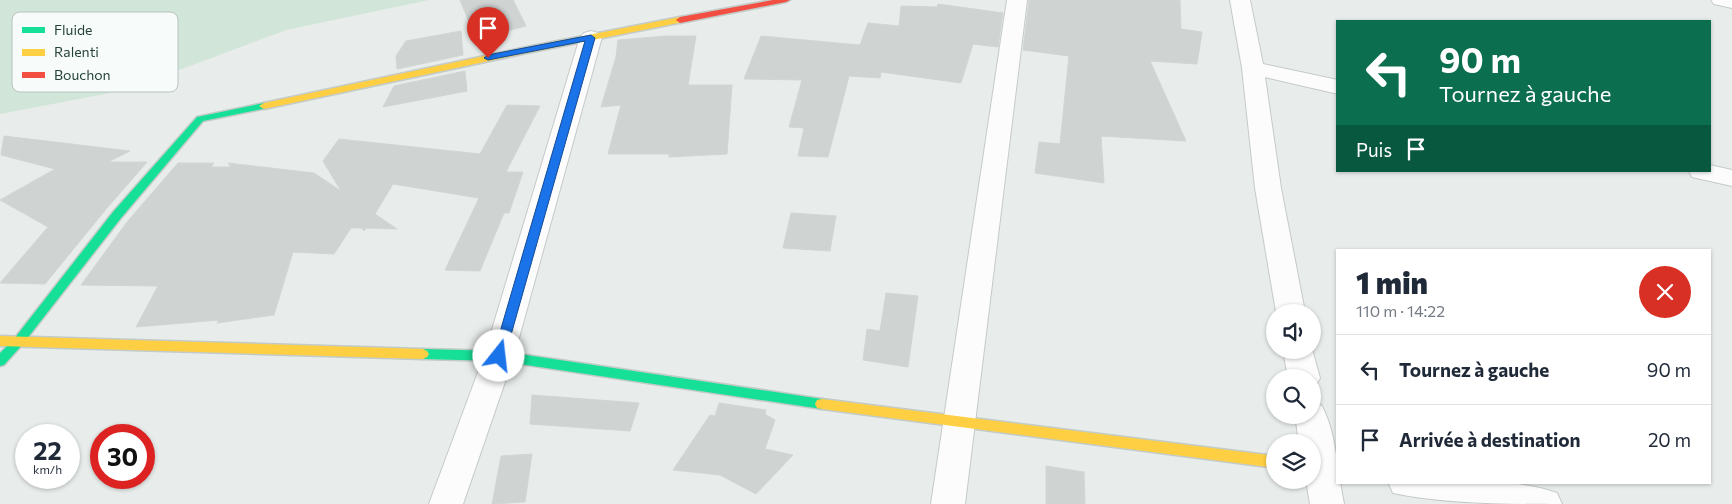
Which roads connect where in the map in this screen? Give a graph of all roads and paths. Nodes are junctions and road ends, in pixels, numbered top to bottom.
1 (786, 0) edge
2 (1017, 0) edge
3 (1240, 0) edge
4 (1721, 0) edge
5 (1732, 2) edge
6 (591, 38) junction
7 (1253, 68) junction
8 (1336, 87) edge
9 (1705, 172) edge
10 (1732, 178) edge
11 (1290, 304) edge
12 (0, 341) edge
13 (18, 342) junction
14 (499, 356) junction
15 (0, 361) edge
16 (960, 422) junction
17 (1313, 424) edge
18 (1266, 461) edge
19 (1324, 470) edge
20 (1418, 484) edge
21 (446, 504) edge
22 (948, 504) edge
23 (1326, 504) edge
24 (1545, 504) edge

1 - 6 street
2 - 16 street
3 - 7 street
4 - 5 street
6 - 13 street
6 - 14 street
7 - 8 street
7 - 11 street
9 - 10 street
12 - 13 street
13 - 14 street
13 - 15 street
14 - 16 street
14 - 21 street
16 - 18 street
16 - 22 street
17 - 19 street
19 - 23 street
20 - 24 street

